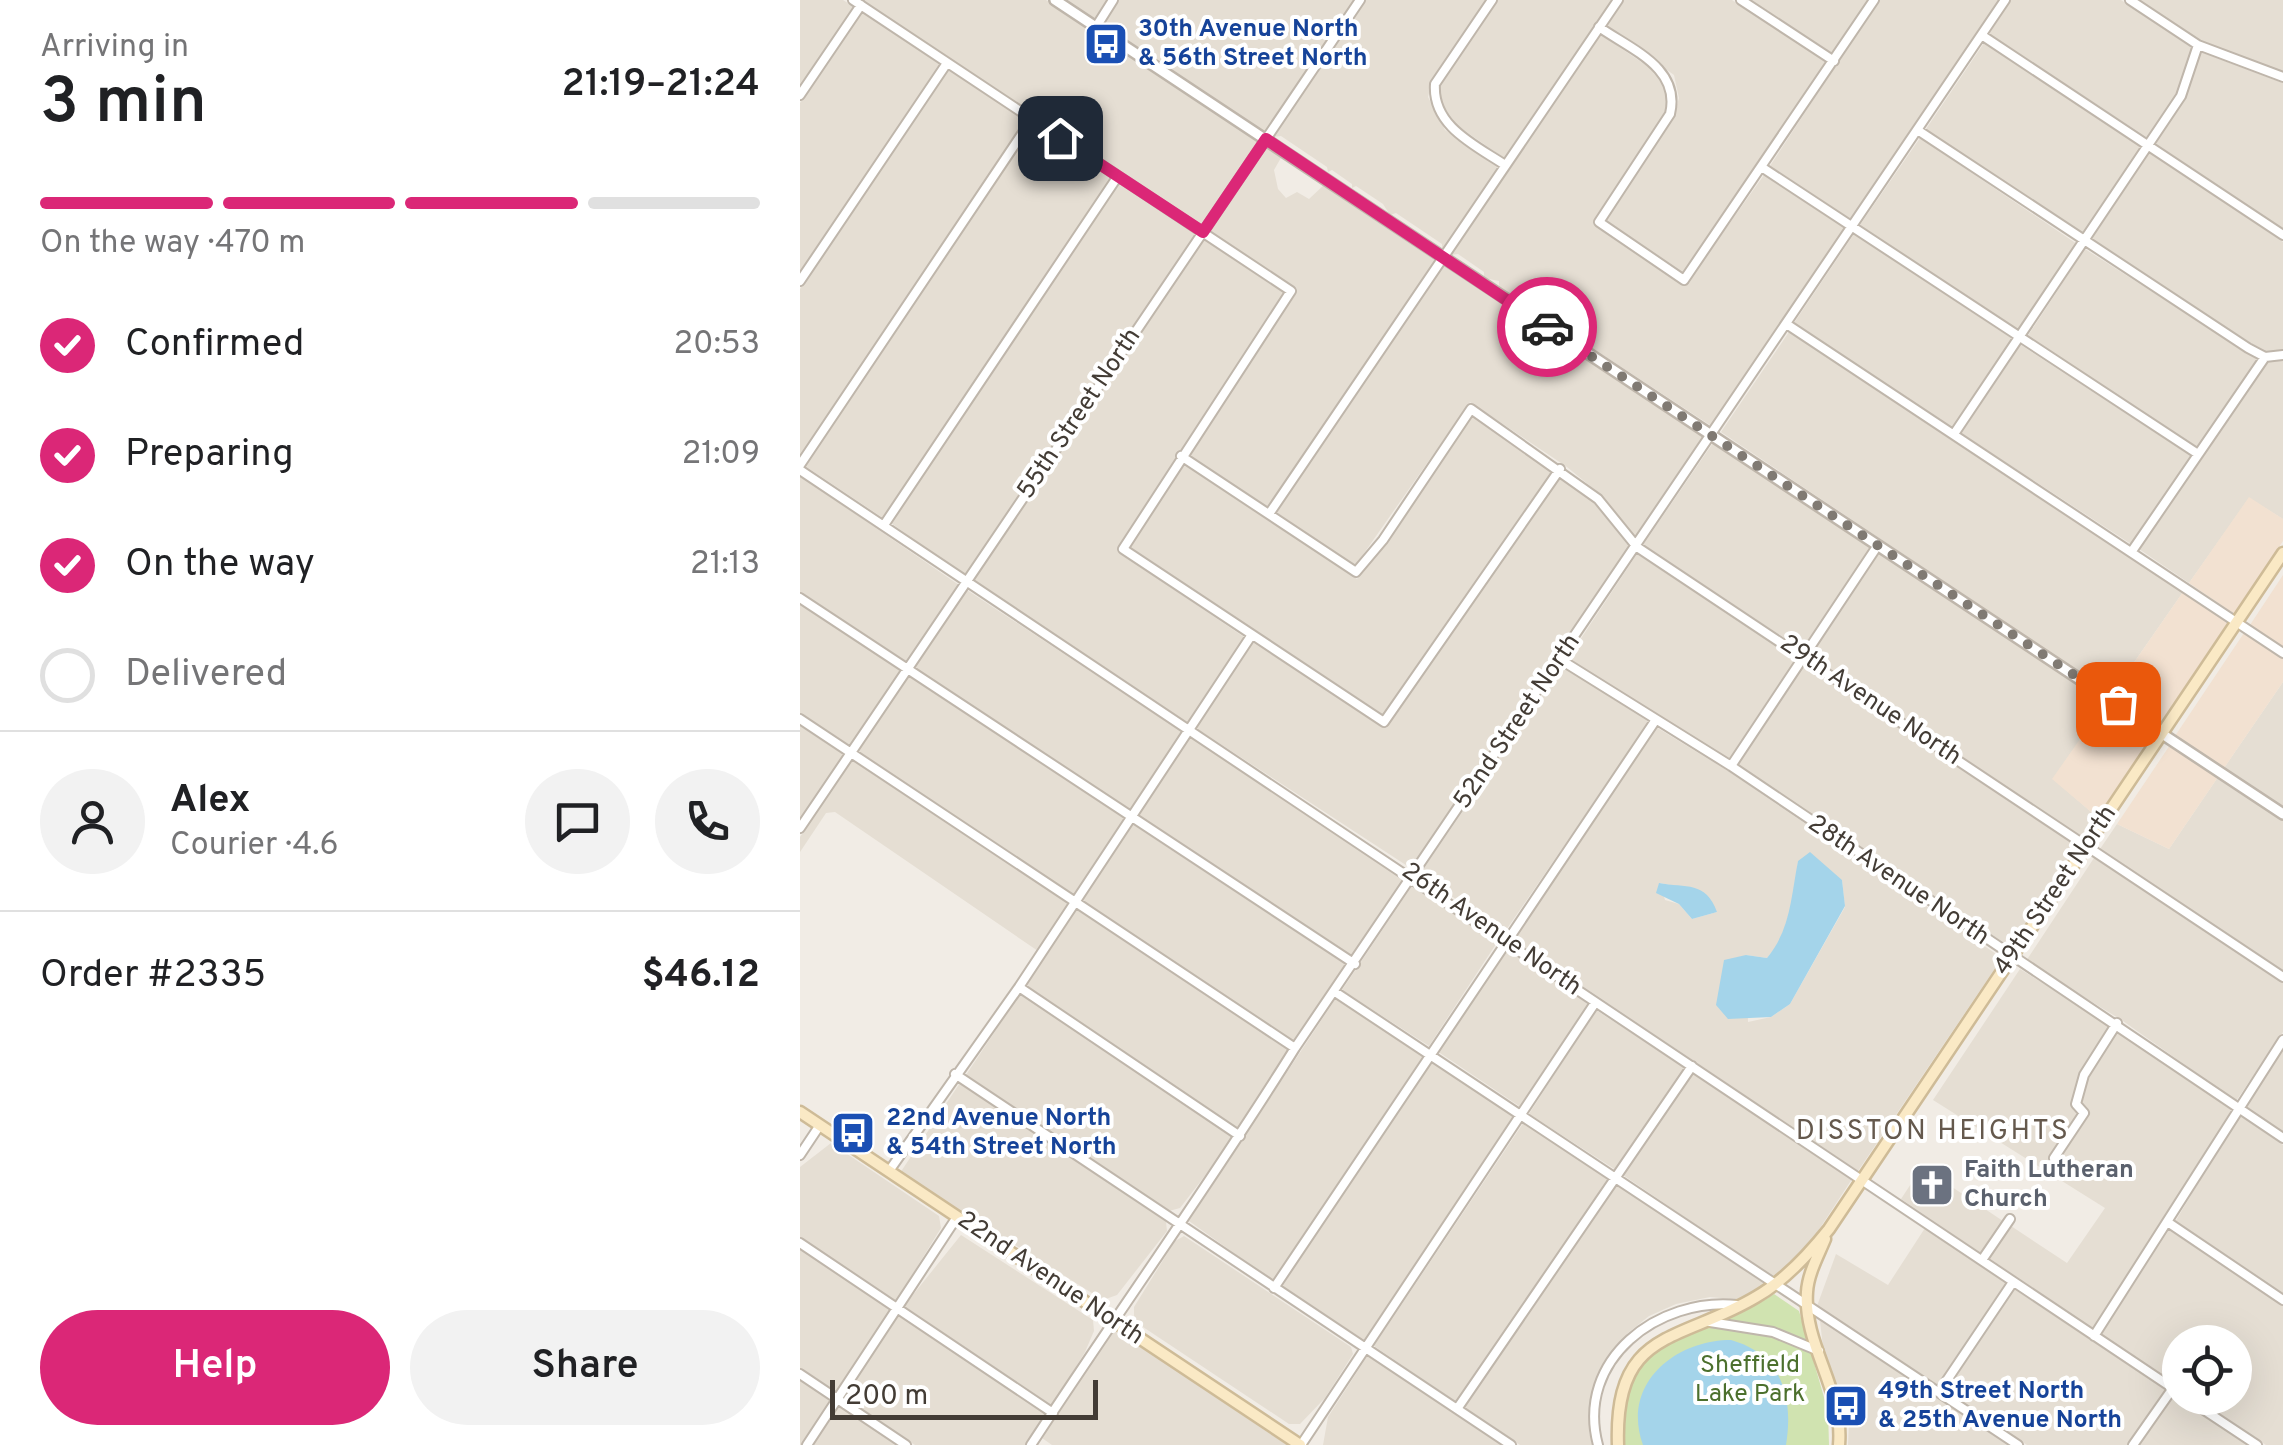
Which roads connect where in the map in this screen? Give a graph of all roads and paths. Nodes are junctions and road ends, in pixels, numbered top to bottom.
1 (1055, 0) edge
2 (1113, 0) edge
3 (1360, 0) edge
4 (1492, 0) edge
5 (1618, 0) edge
6 (1742, 0) edge
7 (1874, 0) edge
8 (2006, 0) edge
9 (2130, 0) edge
10 (857, 3) edge
11 (1096, 27) junction
12 (1599, 27) junction
13 (1983, 36) junction
14 (2198, 45) junction
15 (1834, 61) junction
16 (947, 62) junction
17 (2283, 77) edge
18 (800, 95) edge
19 (1032, 119) junction
20 (1920, 131) junction
21 (1266, 139) junction
22 (2148, 145) junction
23 (1505, 165) junction
24 (1763, 168) junction
25 (1118, 176) junction
26 (1853, 227) junction
27 (1203, 232) junction
28 (2283, 236) edge
29 (2084, 242) junction
30 (1443, 257) junction
31 (800, 281) edge
32 (1788, 325) junction
33 (2020, 338) junction
34 (2283, 355) edge
35 (2265, 357) junction
36 (1954, 434) junction
37 (1711, 438) junction
38 (2198, 454) junction
39 (1180, 456) junction
40 (800, 468) edge
41 (1560, 469) junction
42 (1269, 514) junction
43 (884, 524) junction
44 (1878, 545) junction
45 (1636, 547) junction
46 (2132, 550) junction
47 (2283, 553) edge
48 (966, 583) junction
49 (800, 598) edge
50 (2236, 622) junction
51 (1250, 636) junction
52 (2283, 653) edge
53 (1804, 657) junction
54 (1562, 660) junction
55 (908, 669) junction
56 (800, 719) edge
57 (1655, 720) junction
58 (1189, 730) junction
59 (2160, 732) junction
60 (851, 753) junction
61 (1730, 766) junction
62 (2283, 814) edge
63 (1131, 817) junction
64 (800, 828) edge
65 (2086, 846) junction
66 (1413, 876) junction
67 (1076, 902) junction
68 (1504, 940) junction
69 (2012, 958) junction
70 (1355, 964) junction
71 (2283, 977) edge
72 (1019, 987) junction
73 (1335, 992) junction
74 (1595, 1003) junction
75 (2117, 1023) junction
76 (2283, 1040) edge
77 (1295, 1048) junction
78 (1430, 1052) junction
79 (1692, 1066) junction
80 (955, 1074) junction
81 (2237, 1108) junction
82 (800, 1112) edge
83 (1523, 1116) junction
84 (820, 1125) junction
85 (1240, 1136) junction
86 (2283, 1138) edge
87 (800, 1156) edge
88 (2054, 1158) dead end
89 (889, 1171) junction
90 (1616, 1177) junction
91 (1862, 1180) junction
92 (957, 1216) junction
93 (2010, 1219) dead end
94 (2168, 1223) junction
95 (1178, 1225) junction
96 (1829, 1228) junction
97 (800, 1243) edge
98 (1982, 1260) junction
99 (2014, 1282) junction
100 (1774, 1284) junction
101 (1274, 1288) junction
102 (2283, 1300) edge
103 (1741, 1305) junction
104 (1807, 1306) junction
105 (897, 1308) junction
106 (1111, 1320) junction
107 (1710, 1322) junction
108 (2094, 1336) junction
109 (1367, 1348) junction
110 (1819, 1351) junction
111 (800, 1374) edge
112 (2162, 1382) edge
113 (1939, 1392) junction
114 (837, 1399) junction
115 (1457, 1409) junction
116 (2162, 1409) edge
117 (1054, 1413) junction
118 (2212, 1415) edge
119 (1036, 1443) edge
120 (806, 1445) edge
121 (906, 1445) edge
122 (1300, 1445) edge
123 (1511, 1445) edge
124 (1598, 1445) edge
125 (1618, 1445) edge
126 (1840, 1445) edge
127 (2018, 1445) edge
128 (2134, 1445) edge
129 (2257, 1445) edge

1 - 11 street
2 - 11 street
3 - 21 street, 55th Street North
4 - 23 street
5 - 12 street
6 - 15 street
7 - 15 street
8 - 13 street, 52nd Street North
9 - 14 street
10 - 16 street
10 - 18 street
11 - 21 street
12 - 23 street
12 - 24 street
13 - 20 street, 52nd Street North
13 - 22 street
14 - 17 street
14 - 22 street
15 - 24 street
16 - 19 street
16 - 31 street
19 - 25 street
19 - 40 street
20 - 26 street, 52nd Street North
20 - 29 street
21 - 27 street, 55th Street North
21 - 30 street
22 - 28 street
22 - 29 street
23 - 30 street
24 - 26 street
25 - 27 street
25 - 43 street
26 - 32 street, 52nd Street North
26 - 33 street
27 - 39 street
27 - 48 street, 55th Street North
29 - 33 street
29 - 35 street
30 - 37 street
30 - 42 street
32 - 36 street
32 - 37 street, 52nd Street North
33 - 36 street
33 - 38 street
34 - 35 street
35 - 38 street
36 - 46 street
37 - 44 street
37 - 45 street, 52nd Street North
38 - 46 street
39 - 42 street
39 - 51 street
40 - 43 street, 26th Avenue North
41 - 42 street, 29th Avenue North
41 - 45 street, 29th Avenue North
41 - 51 street
43 - 48 street, 26th Avenue North
44 - 53 street
44 - 59 street
45 - 53 street, 29th Avenue North
45 - 54 street, 52nd Street North
46 - 50 street
47 - 50 main road, 49th Street North
48 - 55 street, 55th Street North
48 - 58 street, 26th Avenue North
49 - 55 street
50 - 52 street
50 - 59 main road, 49th Street North
51 - 58 street
53 - 61 street
53 - 65 street, 29th Avenue North
54 - 57 street, 28th Avenue North
54 - 66 street, 52nd Street North
55 - 60 street, 55th Street North
55 - 63 street
56 - 60 street
57 - 61 street, 28th Avenue North
57 - 68 street
58 - 63 street
58 - 66 street, 26th Avenue North
59 - 62 street
59 - 65 main road, 49th Street North
60 - 64 street, 55th Street North
60 - 67 street
61 - 69 street, 28th Avenue North
63 - 67 street
63 - 70 street
65 - 69 main road, 49th Street North
65 - 71 street, 29th Avenue North
66 - 68 street, 26th Avenue North
66 - 70 street, 52nd Street North
67 - 72 street
67 - 77 street
68 - 74 street, 26th Avenue North
68 - 78 street
69 - 75 street, 28th Avenue North
69 - 91 main road, 49th Street North
70 - 73 street, 52nd Street North
72 - 80 street
72 - 85 street
73 - 77 street, 52nd Street North
73 - 78 street
74 - 79 street, 26th Avenue North
74 - 83 street
75 - 81 street, 28th Avenue North
75 - 88 street
76 - 81 street
77 - 85 street, 52nd Street North
78 - 83 street
78 - 101 street
79 - 90 street
79 - 91 street, 26th Avenue North
80 - 89 street
80 - 95 street
81 - 86 street, 28th Avenue North
81 - 94 street
82 - 84 main road, 22nd Avenue North
83 - 90 street
83 - 109 street
84 - 87 street
84 - 89 main road, 22nd Avenue North
85 - 95 street, 52nd Street North
89 - 92 main road, 22nd Avenue North
90 - 100 street
90 - 115 street
91 - 96 main road, 49th Street North
91 - 98 street, 26th Avenue North
92 - 105 street
92 - 106 main road, 22nd Avenue North
93 - 98 street
94 - 102 street
94 - 108 street
95 - 101 street
95 - 106 street, 52nd Street North
96 - 100 main road, 49th Street North
96 - 104 main road, 49th Street North
97 - 105 street
98 - 99 street, 26th Avenue North
99 - 108 street, 26th Avenue North
99 - 113 street
100 - 103 main road, 49th Street North
100 - 104 street
101 - 109 street
103 - 107 main road, 49th Street North
103 - 124 street
104 - 110 main road, 49th Street North
104 - 113 street
105 - 114 street
105 - 117 street
106 - 117 street, 52nd Street North
106 - 122 main road, 22nd Avenue North
107 - 110 street
107 - 125 main road, 49th Street North
108 - 112 street, 26th Avenue North
109 - 115 street
109 - 122 street
110 - 126 main road, 49th Street North
111 - 114 street
113 - 127 street
114 - 120 street
114 - 121 street
115 - 123 street
116 - 128 street
117 - 119 street, 52nd Street North
118 - 129 street

